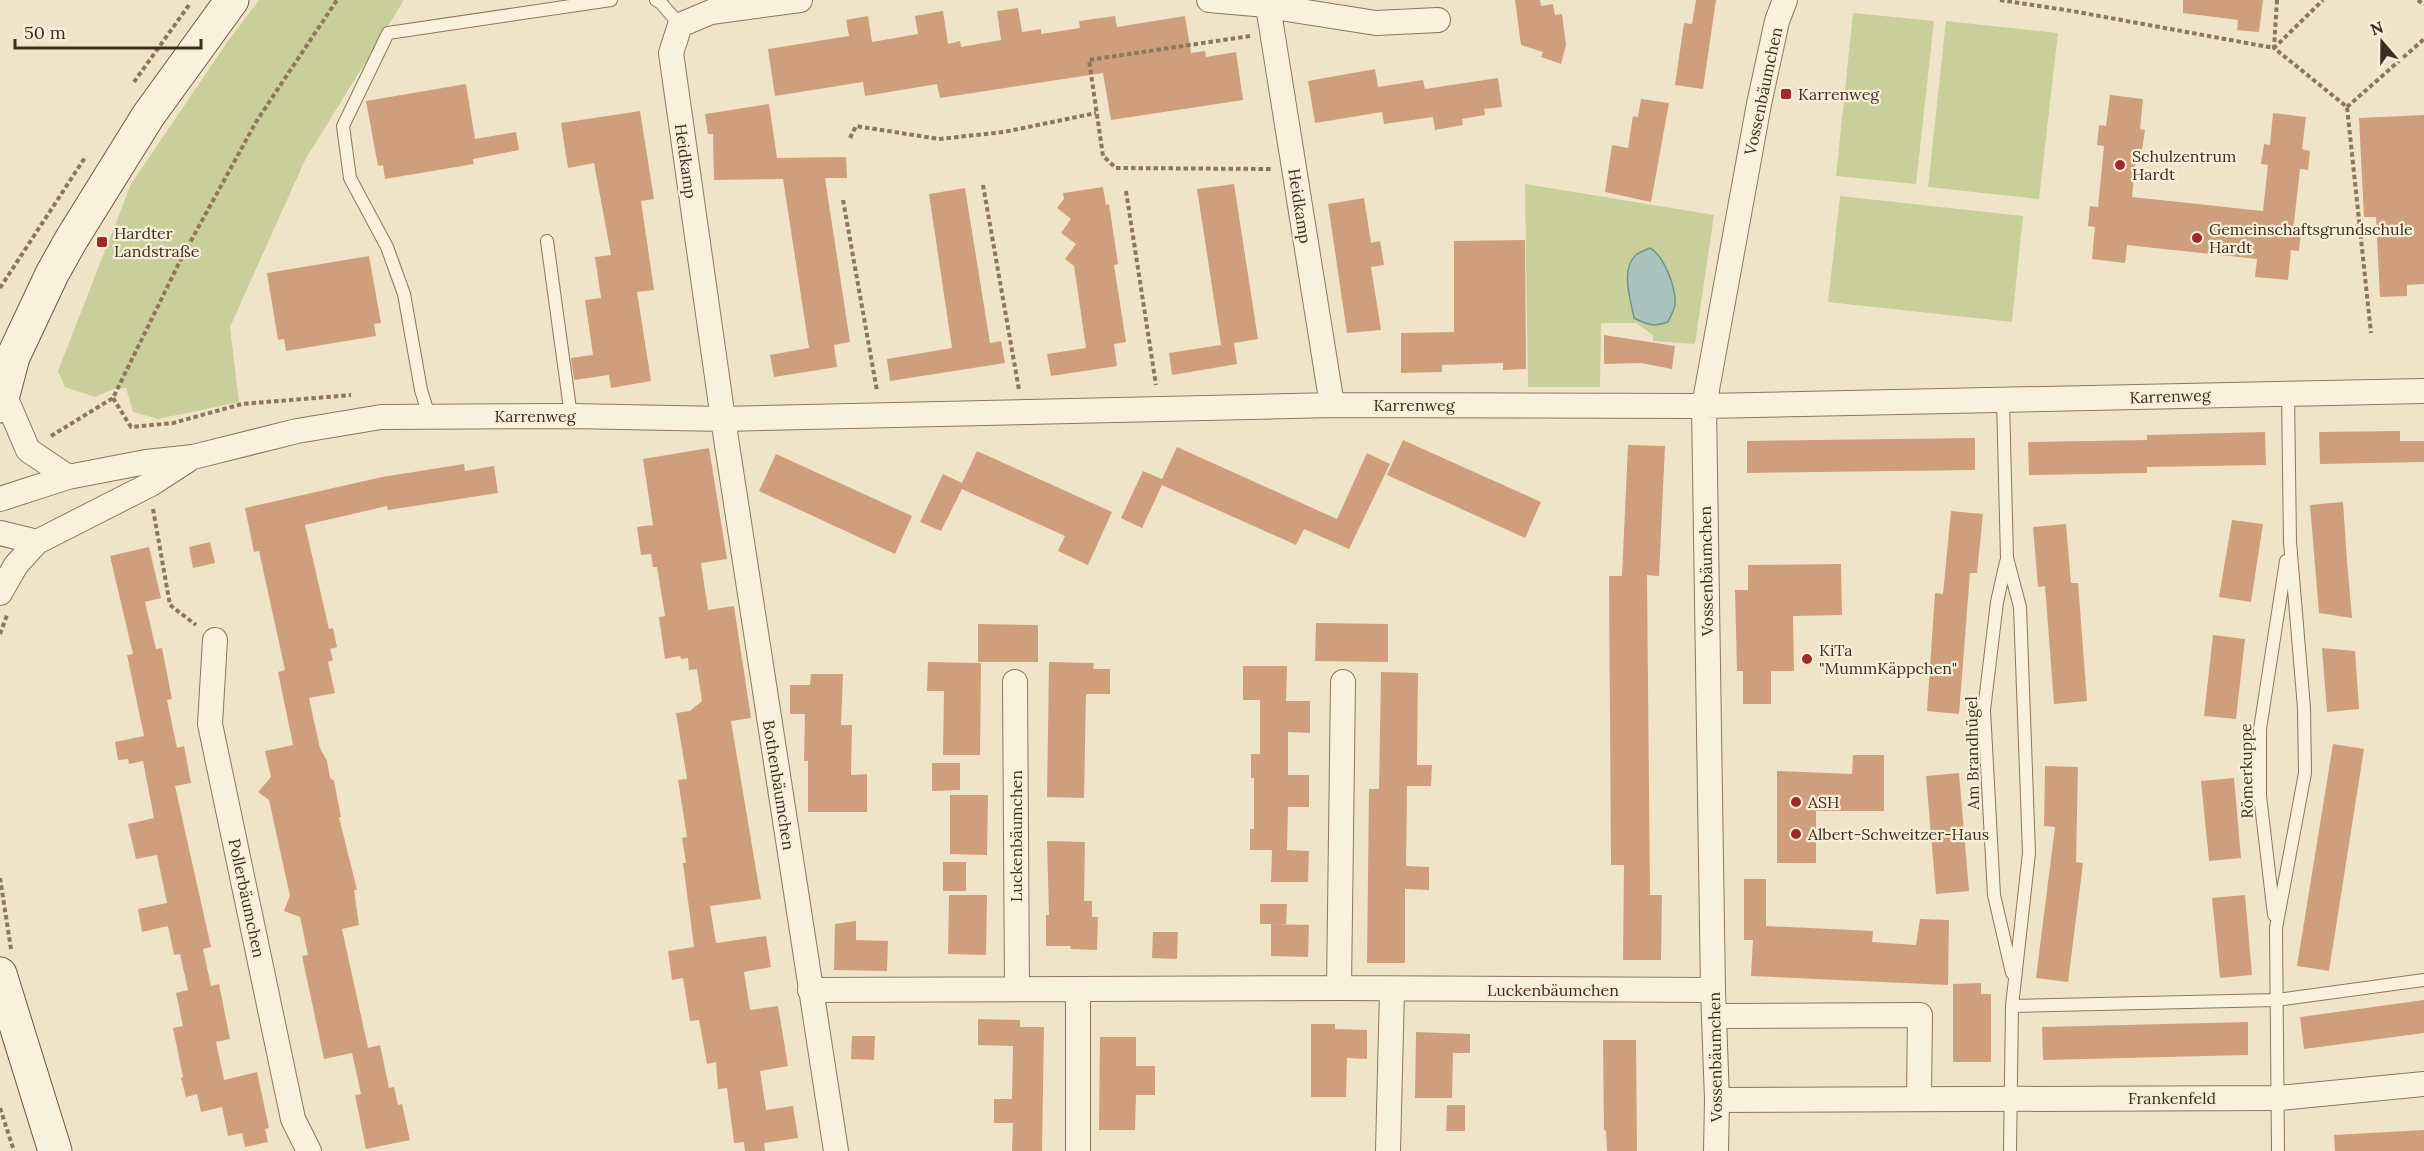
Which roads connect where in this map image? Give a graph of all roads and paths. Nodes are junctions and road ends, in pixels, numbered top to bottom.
1 (232, 0) edge
2 (337, 0) edge
3 (611, 0) edge
4 (656, 0) edge
5 (800, 0) edge
6 (1209, 0) edge
7 (1785, 0) edge
8 (2000, 0) edge
9 (2277, 0) edge
10 (2323, 0) edge
11 (2418, 0) edge
12 (2424, 5) edge
13 (1268, 6) junction
14 (1438, 20) dead end
15 (680, 25) junction
16 (1272, 33) junction
17 (2424, 39) edge
18 (2274, 48) junction
19 (2347, 107) junction
20 (1096, 113) junction
21 (850, 138) dead end
22 (1294, 169) junction
23 (983, 186) dead end
24 (1126, 191) dead end
25 (843, 200) dead end
26 (547, 241) dead end
27 (2371, 333) dead end
28 (2424, 391) edge
29 (2288, 392) junction
30 (363, 394) dead end
31 (113, 398) junction
32 (2, 400) edge
33 (2003, 400) junction
34 (1332, 405) junction
35 (1704, 406) junction
36 (1160, 410) junction
37 (1020, 412) junction
38 (429, 416) junction
39 (571, 416) junction
40 (881, 416) junction
41 (723, 419) junction
42 (28, 450) junction
43 (193, 457) junction
44 (68, 477) junction
45 (151, 484) junction
46 (0, 499) edge
47 (0, 532) edge
48 (37, 542) junction
49 (2289, 542) junction
50 (2007, 558) junction
51 (0, 593) edge
52 (215, 640) joint
53 (1015, 682) dead end
54 (1343, 682) dead end
55 (2276, 928) junction
56 (0, 974) edge
57 (2424, 980) edge
58 (2014, 982) junction
59 (1339, 988) junction
60 (1017, 989) junction
61 (810, 990) junction
62 (1078, 990) junction
63 (1392, 990) junction
64 (1713, 990) junction
65 (2277, 1000) junction
66 (2012, 1006) junction
67 (1715, 1016) junction
68 (2424, 1084) edge
69 (1919, 1098) junction
70 (2278, 1098) junction
71 (1717, 1100) junction
72 (2011, 1100) junction
73 (0, 1108) edge
74 (14, 1151) edge
75 (55, 1151) edge
76 (309, 1151) edge
77 (836, 1151) edge
78 (1078, 1151) edge
79 (1388, 1151) edge
80 (1716, 1151) edge
81 (2010, 1151) edge
82 (2278, 1151) edge

1 - 32 main road
2 - 31 path
3 - 38 lane
4 - 15 lane
5 - 15 street
6 - 13 street
7 - 35 street, Vossenbäumchen
8 - 18 path
9 - 18 path
10 - 18 path
11 - 12 path
13 - 14 street
13 - 16 street, Heidkamp
15 - 41 street, Heidkamp
16 - 20 path
16 - 22 street, Heidkamp
17 - 19 path
18 - 19 path
19 - 27 path
20 - 21 path
20 - 22 path
22 - 34 street, Heidkamp
23 - 37 path
24 - 36 path
25 - 40 path
26 - 39 lane
28 - 29 street, Karrenweg
29 - 33 street, Karrenweg
29 - 49 lane, Römerkuppe
30 - 31 path
31 - 42 path
32 - 42 street
33 - 35 street, Karrenweg
33 - 50 lane, Am Brandhügel
34 - 35 street, Karrenweg
34 - 36 street, Karrenweg
35 - 64 street, Vossenbäumchen
36 - 37 street, Karrenweg
37 - 40 street, Karrenweg
38 - 39 street, Karrenweg
38 - 43 street, Karrenweg
39 - 41 street, Karrenweg
40 - 41 street, Karrenweg
41 - 61 street, Bothenbäumchen
42 - 44 street
43 - 44 street, Karrenweg
43 - 45 street, Karrenweg
44 - 46 street, Karrenweg
45 - 48 street, Karrenweg
45 - 52 path
47 - 48 street
48 - 51 street, Karrenweg
49 - 55 lane, Römerkuppe
49 - 55 lane, Römerkuppe
50 - 58 lane, Am Brandhügel
50 - 58 lane, Am Brandhügel
52 - 76 street, Pollerbäumchen
53 - 60 street, Luckenbäumchen
54 - 59 street
55 - 65 lane, Römerkuppe
56 - 75 main road
57 - 65 lane
58 - 66 lane, Am Brandhügel
59 - 62 street, Luckenbäumchen
59 - 63 street, Luckenbäumchen
60 - 61 street, Luckenbäumchen
60 - 62 street, Luckenbäumchen
61 - 77 street, Bothenbäumchen
62 - 78 street
63 - 64 street, Luckenbäumchen
63 - 79 street
64 - 67 street, Vossenbäumchen
65 - 66 lane
65 - 70 lane, Römerkuppe
66 - 72 lane, Am Brandhügel
67 - 69 street
67 - 71 street, Vossenbäumchen
68 - 70 street, Frankenfeld
69 - 71 street, Frankenfeld
69 - 72 street, Frankenfeld
70 - 72 street, Frankenfeld
70 - 82 lane, Römerkuppe
71 - 80 street, Vossenbäumchen
72 - 81 lane, Am Brandhügel
73 - 74 path

